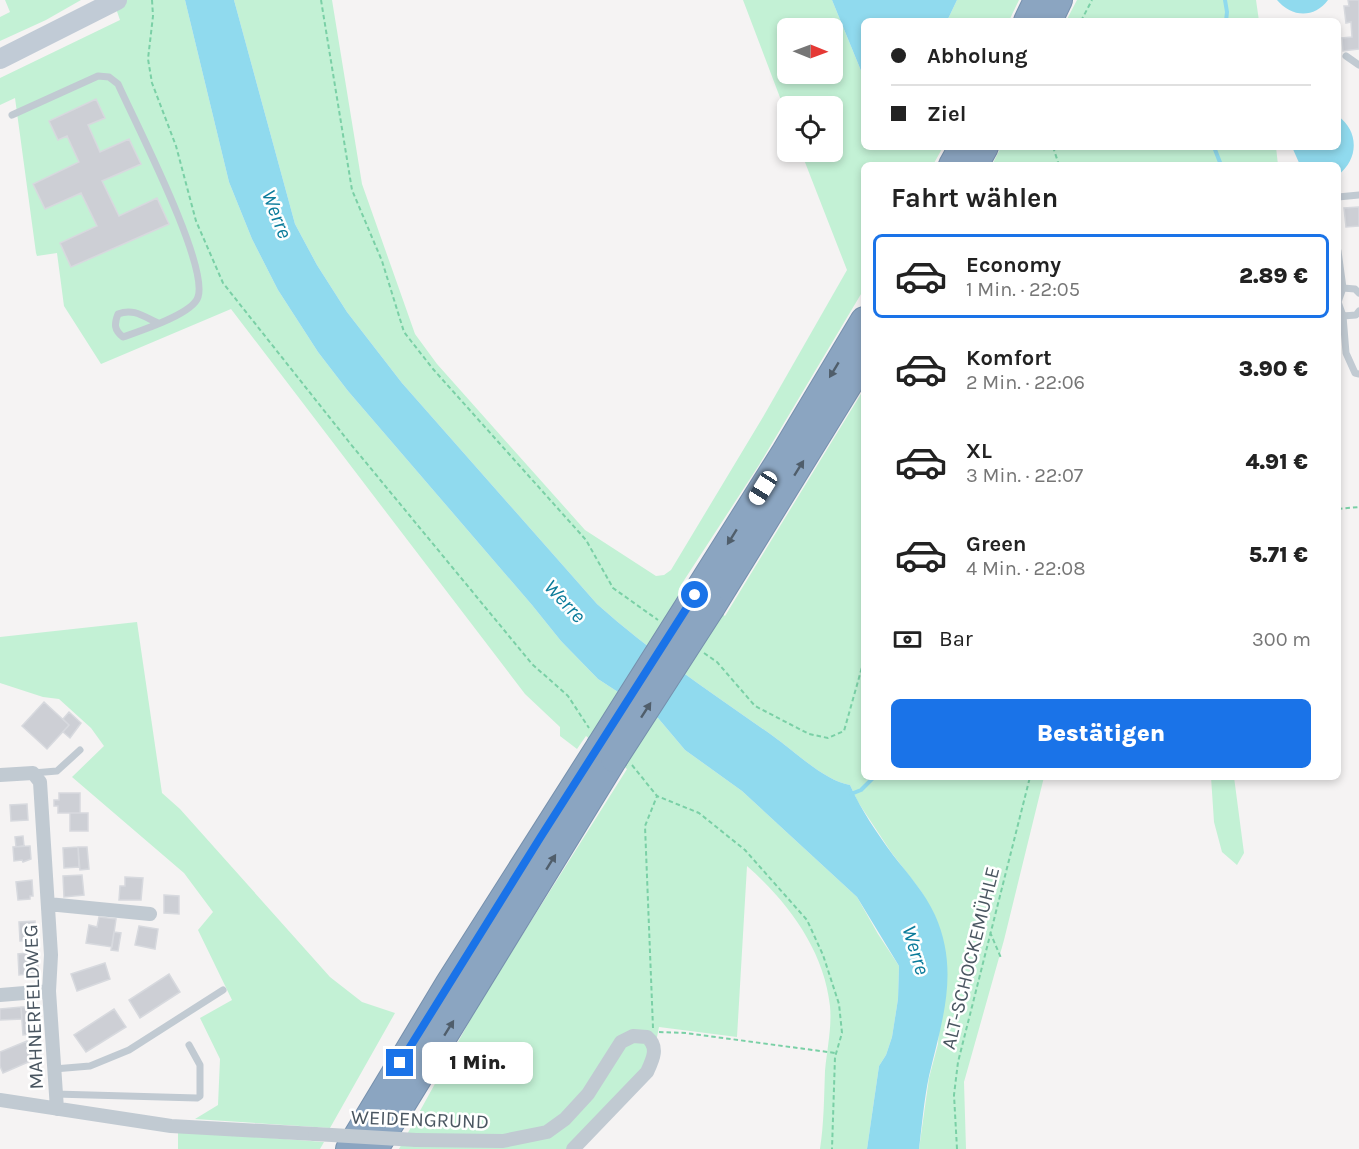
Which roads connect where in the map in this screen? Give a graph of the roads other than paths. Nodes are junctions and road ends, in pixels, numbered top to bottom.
1 (117, 0) edge
2 (1037, 0) edge
3 (1059, 0) edge
4 (1028, 18) edge
5 (1050, 18) edge
6 (1346, 56) dead end
7 (0, 59) edge
8 (1359, 65) edge
9 (12, 116) dead end
10 (1359, 195) edge
11 (1341, 197) edge
12 (1341, 273) edge
13 (1343, 288) junction
14 (1359, 293) edge
15 (1341, 294) edge
16 (1341, 310) edge
17 (1359, 311) edge
18 (1343, 316) junction
19 (158, 323) junction
20 (861, 325) edge
21 (861, 365) edge
22 (1359, 374) edge
23 (704, 601) junction
24 (80, 750) dead end
25 (607, 753) junction
26 (33, 773) junction
27 (0, 775) edge
28 (48, 904) junction
29 (150, 914) dead end
30 (223, 990) dead end
31 (49, 991) junction
32 (0, 995) edge
33 (189, 1045) dead end
34 (54, 1069) junction
35 (56, 1094) junction
36 (0, 1100) edge
37 (57, 1109) junction
38 (349, 1149) edge
39 (375, 1149) edge
40 (573, 1149) edge

1 - 7 main road
2 - 4 highway
3 - 5 highway
6 - 8 lane
9 - 19 lane
10 - 11 lane
12 - 13 lane
13 - 14 lane
13 - 15 lane
16 - 18 lane
17 - 18 lane
18 - 22 lane
19 - 19 lane
20 -> 23 highway
23 -> 21 highway
23 - 25 highway, bridge
24 - 26 lane
25 - 38 highway
39 -> 25 highway
26 - 27 street
26 - 28 street, MAHNERFELDWEG
28 - 29 street, MAHNERFELDWEG
28 - 31 street, MAHNERFELDWEG
30 - 34 lane
31 - 32 street
31 - 34 street, MAHNERFELDWEG
33 - 35 lane
34 - 35 street, MAHNERFELDWEG
35 - 37 street, MAHNERFELDWEG
36 - 37 street, WEIDENGRUND
37 - 40 street, WEIDENGRUND, bridge

